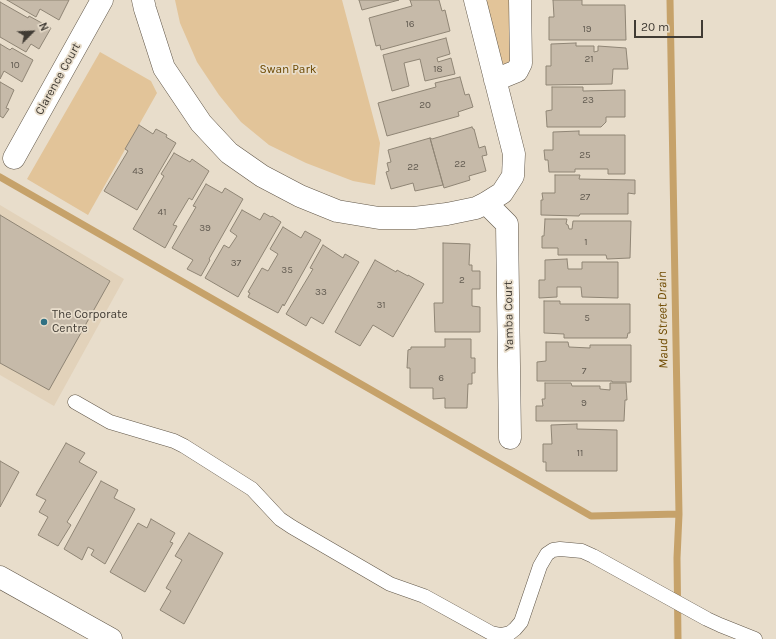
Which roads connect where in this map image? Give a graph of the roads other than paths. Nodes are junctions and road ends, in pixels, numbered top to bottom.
1 (102, 0) edge
2 (143, 0) edge
3 (475, 0) edge
4 (520, 0) edge
5 (495, 80) junction
6 (14, 158) dead end
7 (486, 203) junction
8 (75, 402) dead end
9 (510, 438) dead end
10 (0, 577) edge
11 (111, 639) edge
12 (755, 639) edge

1 - 6 street, Clarence Court
2 - 7 street
3 - 5 street
4 - 5 street
5 - 7 street
7 - 9 street, Yamba Court
8 - 12 lane
10 - 11 street

